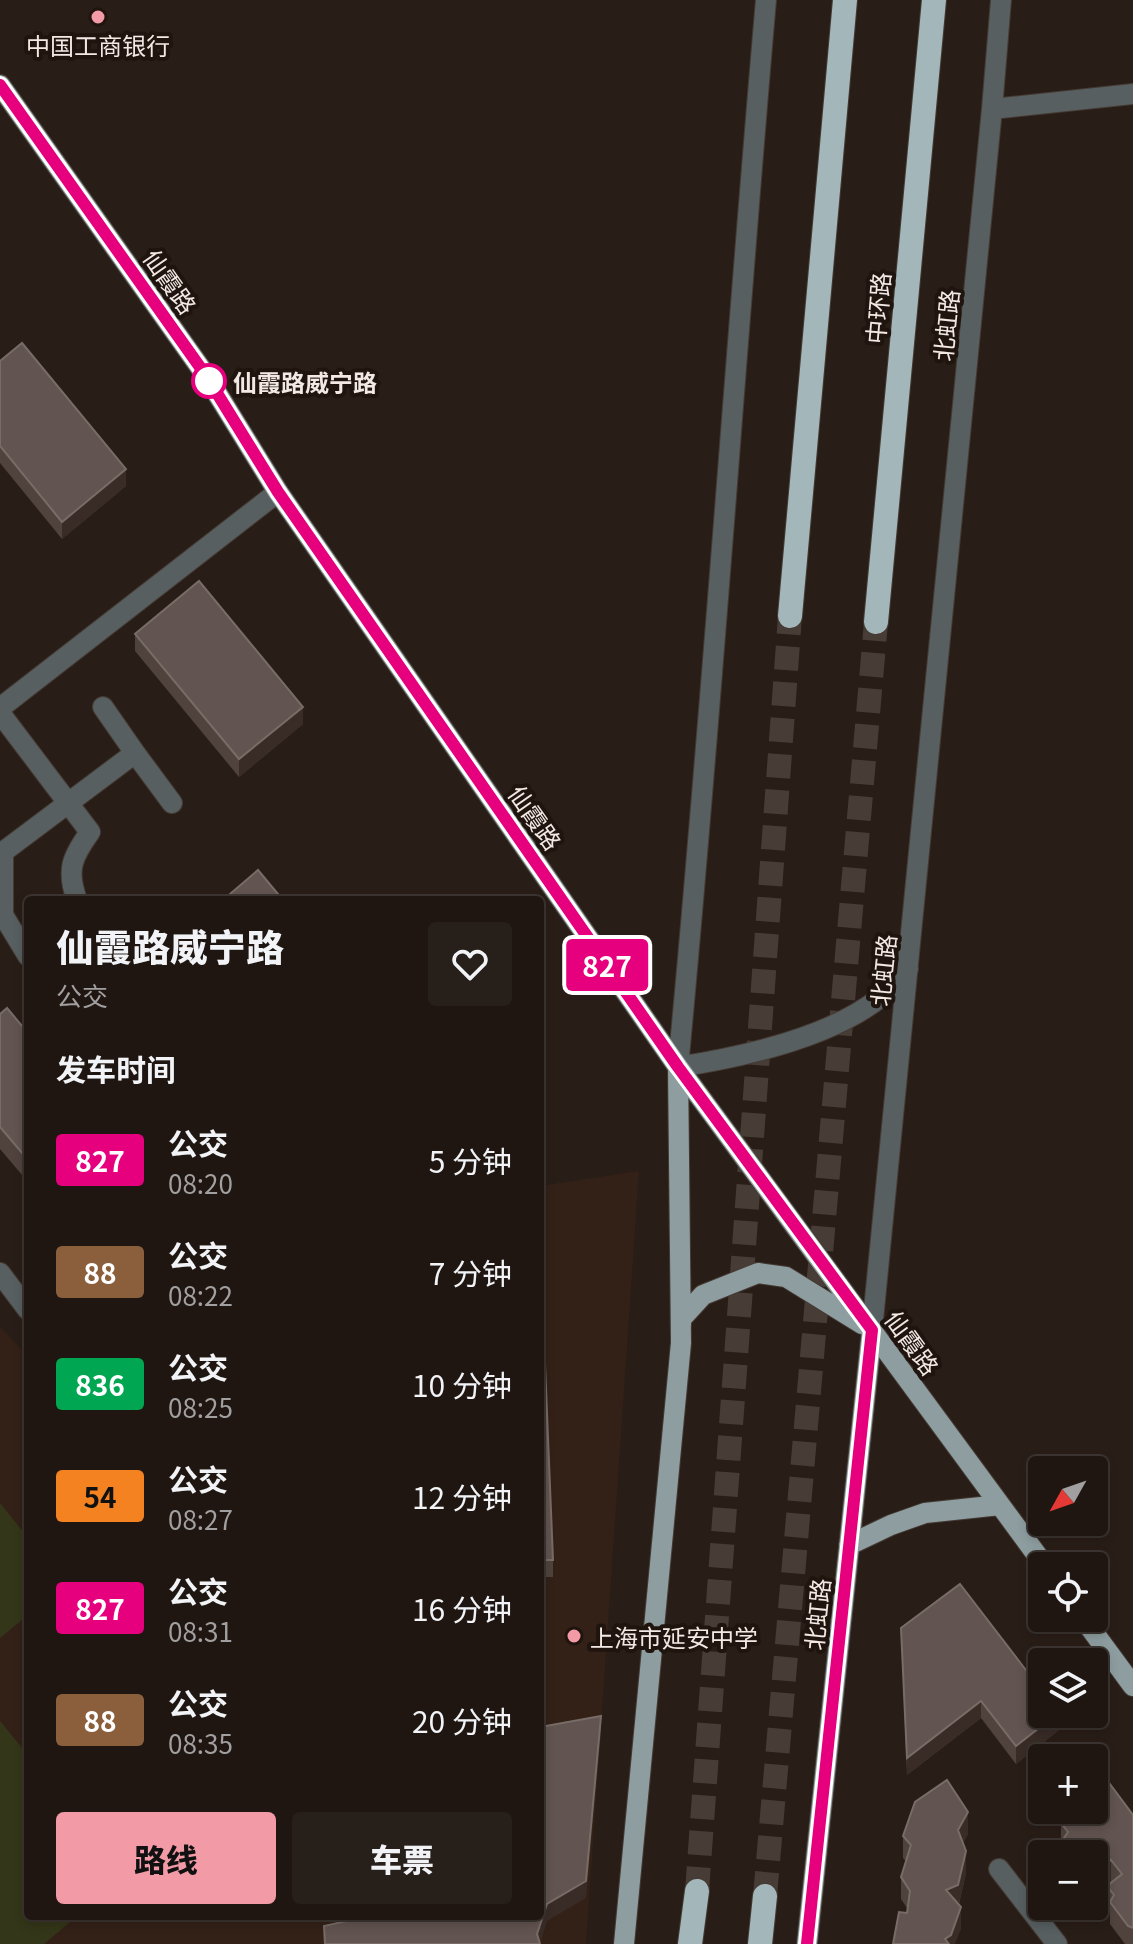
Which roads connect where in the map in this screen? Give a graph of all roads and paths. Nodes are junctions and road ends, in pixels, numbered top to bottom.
1 (766, 0) edge
2 (845, 0) edge
3 (934, 0) edge
4 (1001, 0) edge
5 (0, 85) edge
6 (1133, 94) edge
7 (992, 109) junction
8 (278, 492) junction
9 (790, 616) tunnel mouth
10 (876, 622) tunnel mouth
11 (103, 707) dead end
12 (0, 710) edge
13 (135, 753) junction
14 (172, 803) dead end
15 (66, 804) junction
16 (76, 896) edge
17 (24, 949) edge
18 (908, 969) junction
19 (678, 1067) junction
20 (0, 1273) edge
21 (24, 1305) edge
22 (681, 1319) junction
23 (872, 1330) junction
24 (1000, 1505) junction
25 (849, 1545) junction
26 (1035, 1552) edge
27 (1093, 1632) edge
28 (1133, 1686) edge
29 (999, 1869) dead end
30 (697, 1891) tunnel mouth
31 (765, 1896) tunnel mouth
32 (624, 1944) edge
33 (690, 1944) edge
34 (760, 1944) edge
35 (807, 1944) edge
36 (1057, 1944) edge

1 - 19 street
2 - 9 highway
3 - 10 highway, 中环路
4 - 7 street, 北虹路
5 - 8 main road, 仙霞路
6 - 7 street
7 - 18 street, 北虹路
8 - 12 street
8 - 19 main road, 仙霞路
11 - 13 street
12 - 15 street
13 - 14 street
13 - 15 street
15 - 16 street
15 - 17 street
18 - 19 street
18 - 23 street, 北虹路
19 - 22 main road
19 - 23 main road, 仙霞路
20 - 21 street
22 - 23 main road
22 - 32 main road
23 - 24 main road, 仙霞路
23 - 25 main road, 北虹路
24 - 25 main road
24 - 26 main road, 仙霞路
25 - 35 main road, 北虹路
27 - 28 main road
29 - 36 street
30 - 33 highway
31 - 34 highway

